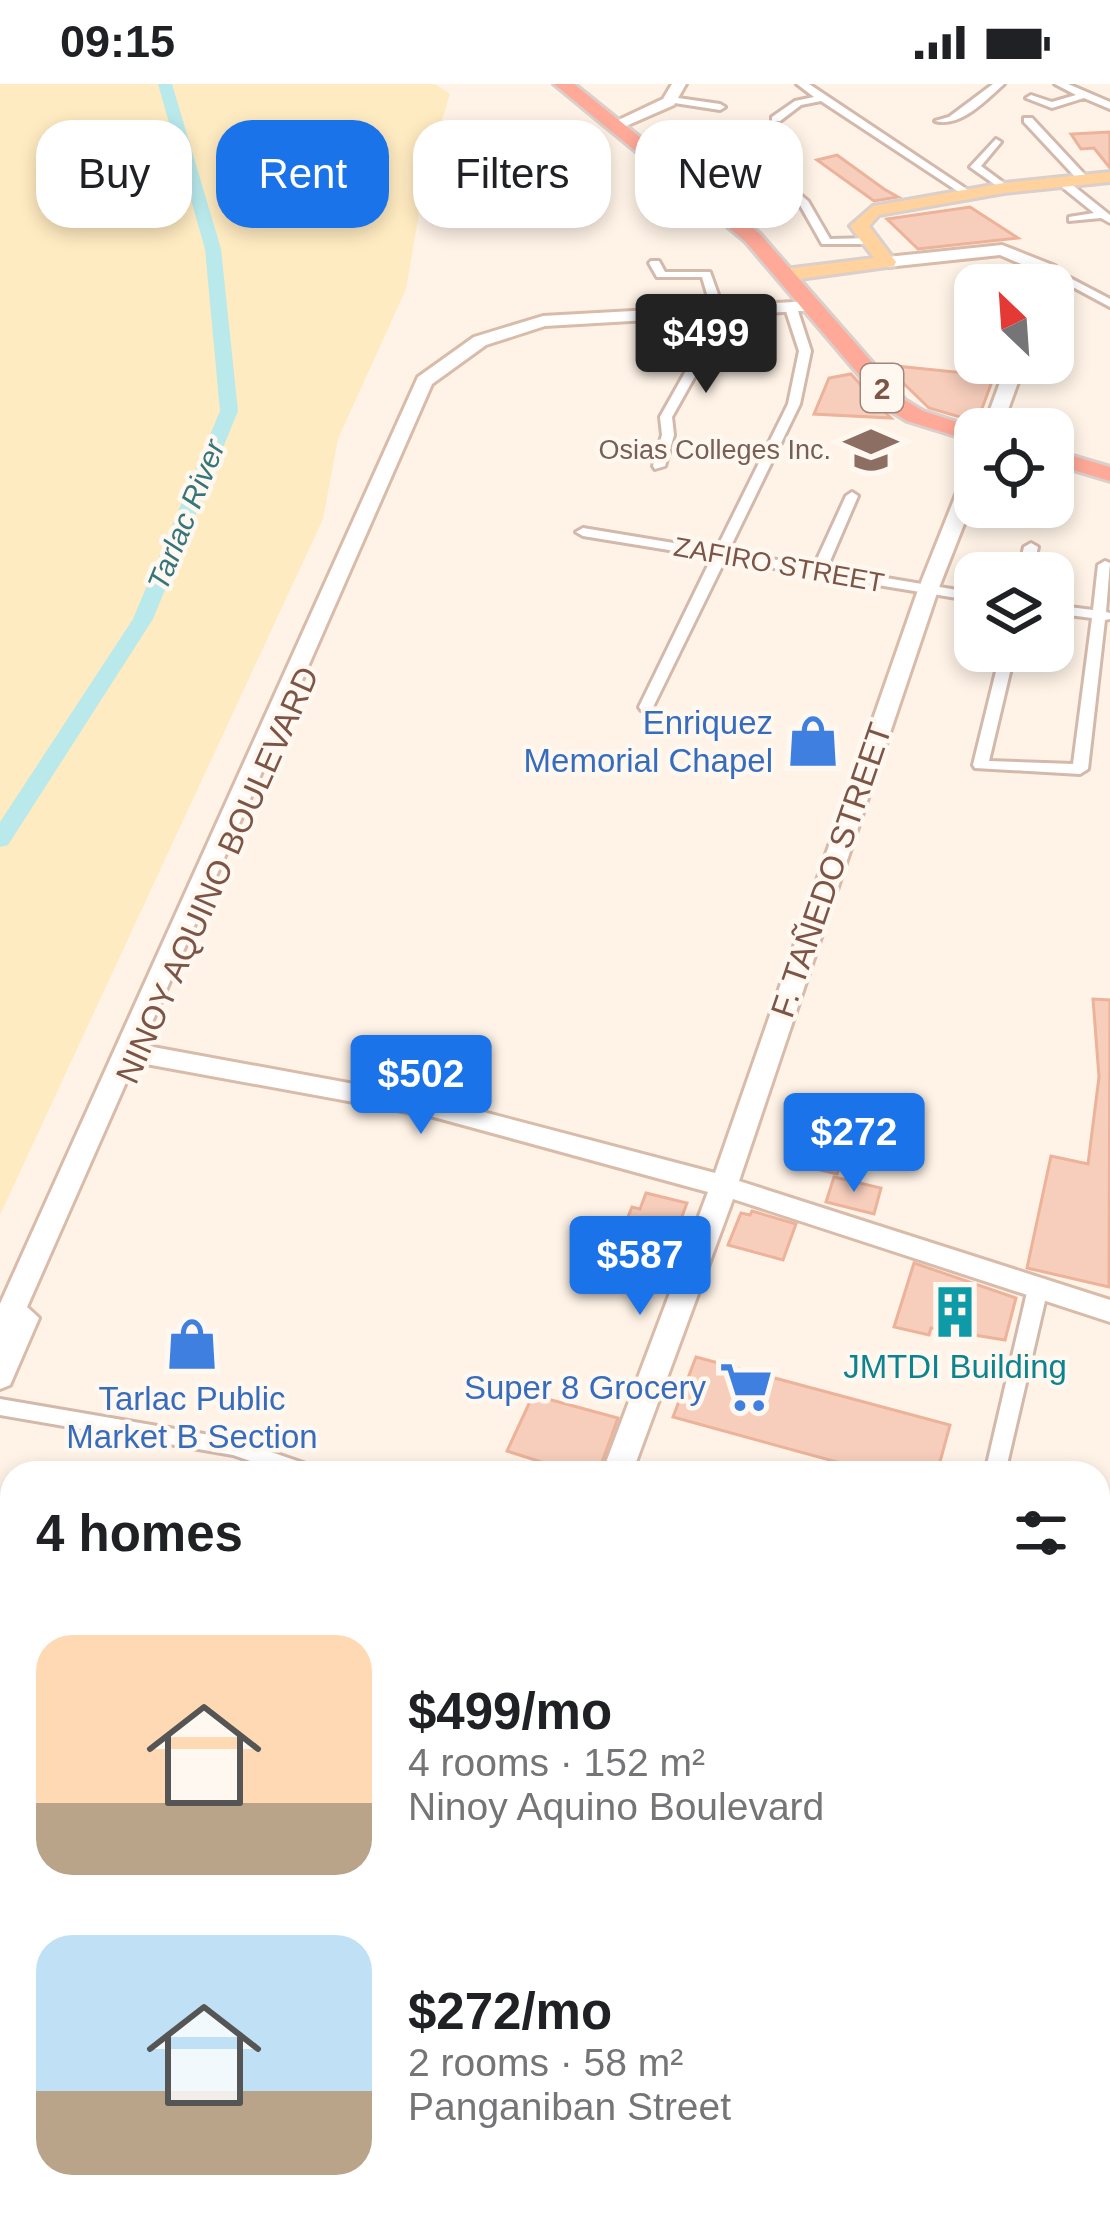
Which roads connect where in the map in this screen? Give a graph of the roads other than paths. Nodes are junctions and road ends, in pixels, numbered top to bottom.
1 (563, 84) edge
2 (679, 84) edge
3 (802, 84) edge
4 (999, 84) edge
5 (1060, 84) edge
6 (1085, 95) junction
7 (823, 98) junction
8 (1030, 98) dead end
9 (671, 100) junction
10 (1110, 106) edge
11 (720, 107) dead end
12 (960, 114) junction
13 (776, 119) dead end
14 (1028, 120) dead end
15 (940, 121) dead end
16 (614, 126) junction
17 (939, 137) dead end
18 (997, 142) dead end
19 (1110, 177) edge
20 (1083, 179) junction
21 (1061, 182) junction
22 (1004, 188) junction
23 (969, 194) junction
24 (803, 202) edge
25 (1106, 218) edge
26 (1072, 219) dead end
27 (870, 241) junction
28 (887, 262) junction
29 (655, 263) dead end
30 (1025, 264) edge
31 (784, 275) junction
32 (1074, 289) edge
33 (1110, 304) edge
34 (801, 307) junction
35 (712, 311) junction
36 (954, 427) edge
37 (1074, 463) edge
38 (659, 466) dead end
39 (1110, 474) edge
40 (852, 496) dead end
41 (954, 525) edge
42 (583, 532) dead end
43 (1031, 547) dead end
44 (1030, 552) edge
45 (722, 555) junction
46 (1105, 565) dead end
47 (819, 572) junction
48 (928, 590) junction
49 (954, 594) edge
50 (1074, 612) edge
51 (1104, 616) edge
52 (1003, 672) edge
53 (646, 707) dead end
54 (133, 1052) junction
55 (724, 1186) junction
56 (1038, 1288) junction
57 (1110, 1311) edge
58 (0, 1336) edge
59 (0, 1377) edge
60 (0, 1407) edge
61 (272, 1461) edge
62 (621, 1461) edge
63 (997, 1461) edge

1 - 16 highway, 2
2 - 9 main road
3 - 7 street
4 - 12 street
5 - 6 street
6 - 8 street
6 - 10 street
7 - 13 street
7 - 23 street
9 - 11 street
9 - 16 main road
12 - 15 street
12 - 17 street
14 - 20 street
16 - 31 highway, 2
18 - 22 street
19 - 20 main road
20 - 21 main road
21 - 22 main road
21 - 25 street
22 - 23 main road
23 - 27 main road
24 - 27 street
25 - 26 street
27 - 28 main road
28 - 30 main road
28 - 31 main road
29 - 35 street
31 - 34 highway, 2
32 - 33 street
34 - 35 main road, NINOY AQUINO BOULEVARD
34 - 36 highway, 2
34 - 45 street
35 - 38 street
35 - 54 main road, NINOY AQUINO BOULEVARD
37 - 39 highway
40 - 47 street
41 - 48 main road, F. TAÑEDO STREET
42 - 45 street, ZAFIRO STREET
43 - 44 street
45 - 47 street, ZAFIRO STREET
45 - 53 street
46 - 51 street
47 - 48 street, ZAFIRO STREET
48 - 49 street, ZAFIRO STREET
48 - 55 main road, F. TAÑEDO STREET
50 - 51 street
51 - 52 street
54 - 55 main road
54 - 58 main road, NINOY AQUINO BOULEVARD
54 - 59 main road, NINOY AQUINO BOULEVARD
55 - 56 main road
55 - 62 main road, F. TAÑEDO STREET
56 - 57 main road
56 - 63 street
60 - 61 street

